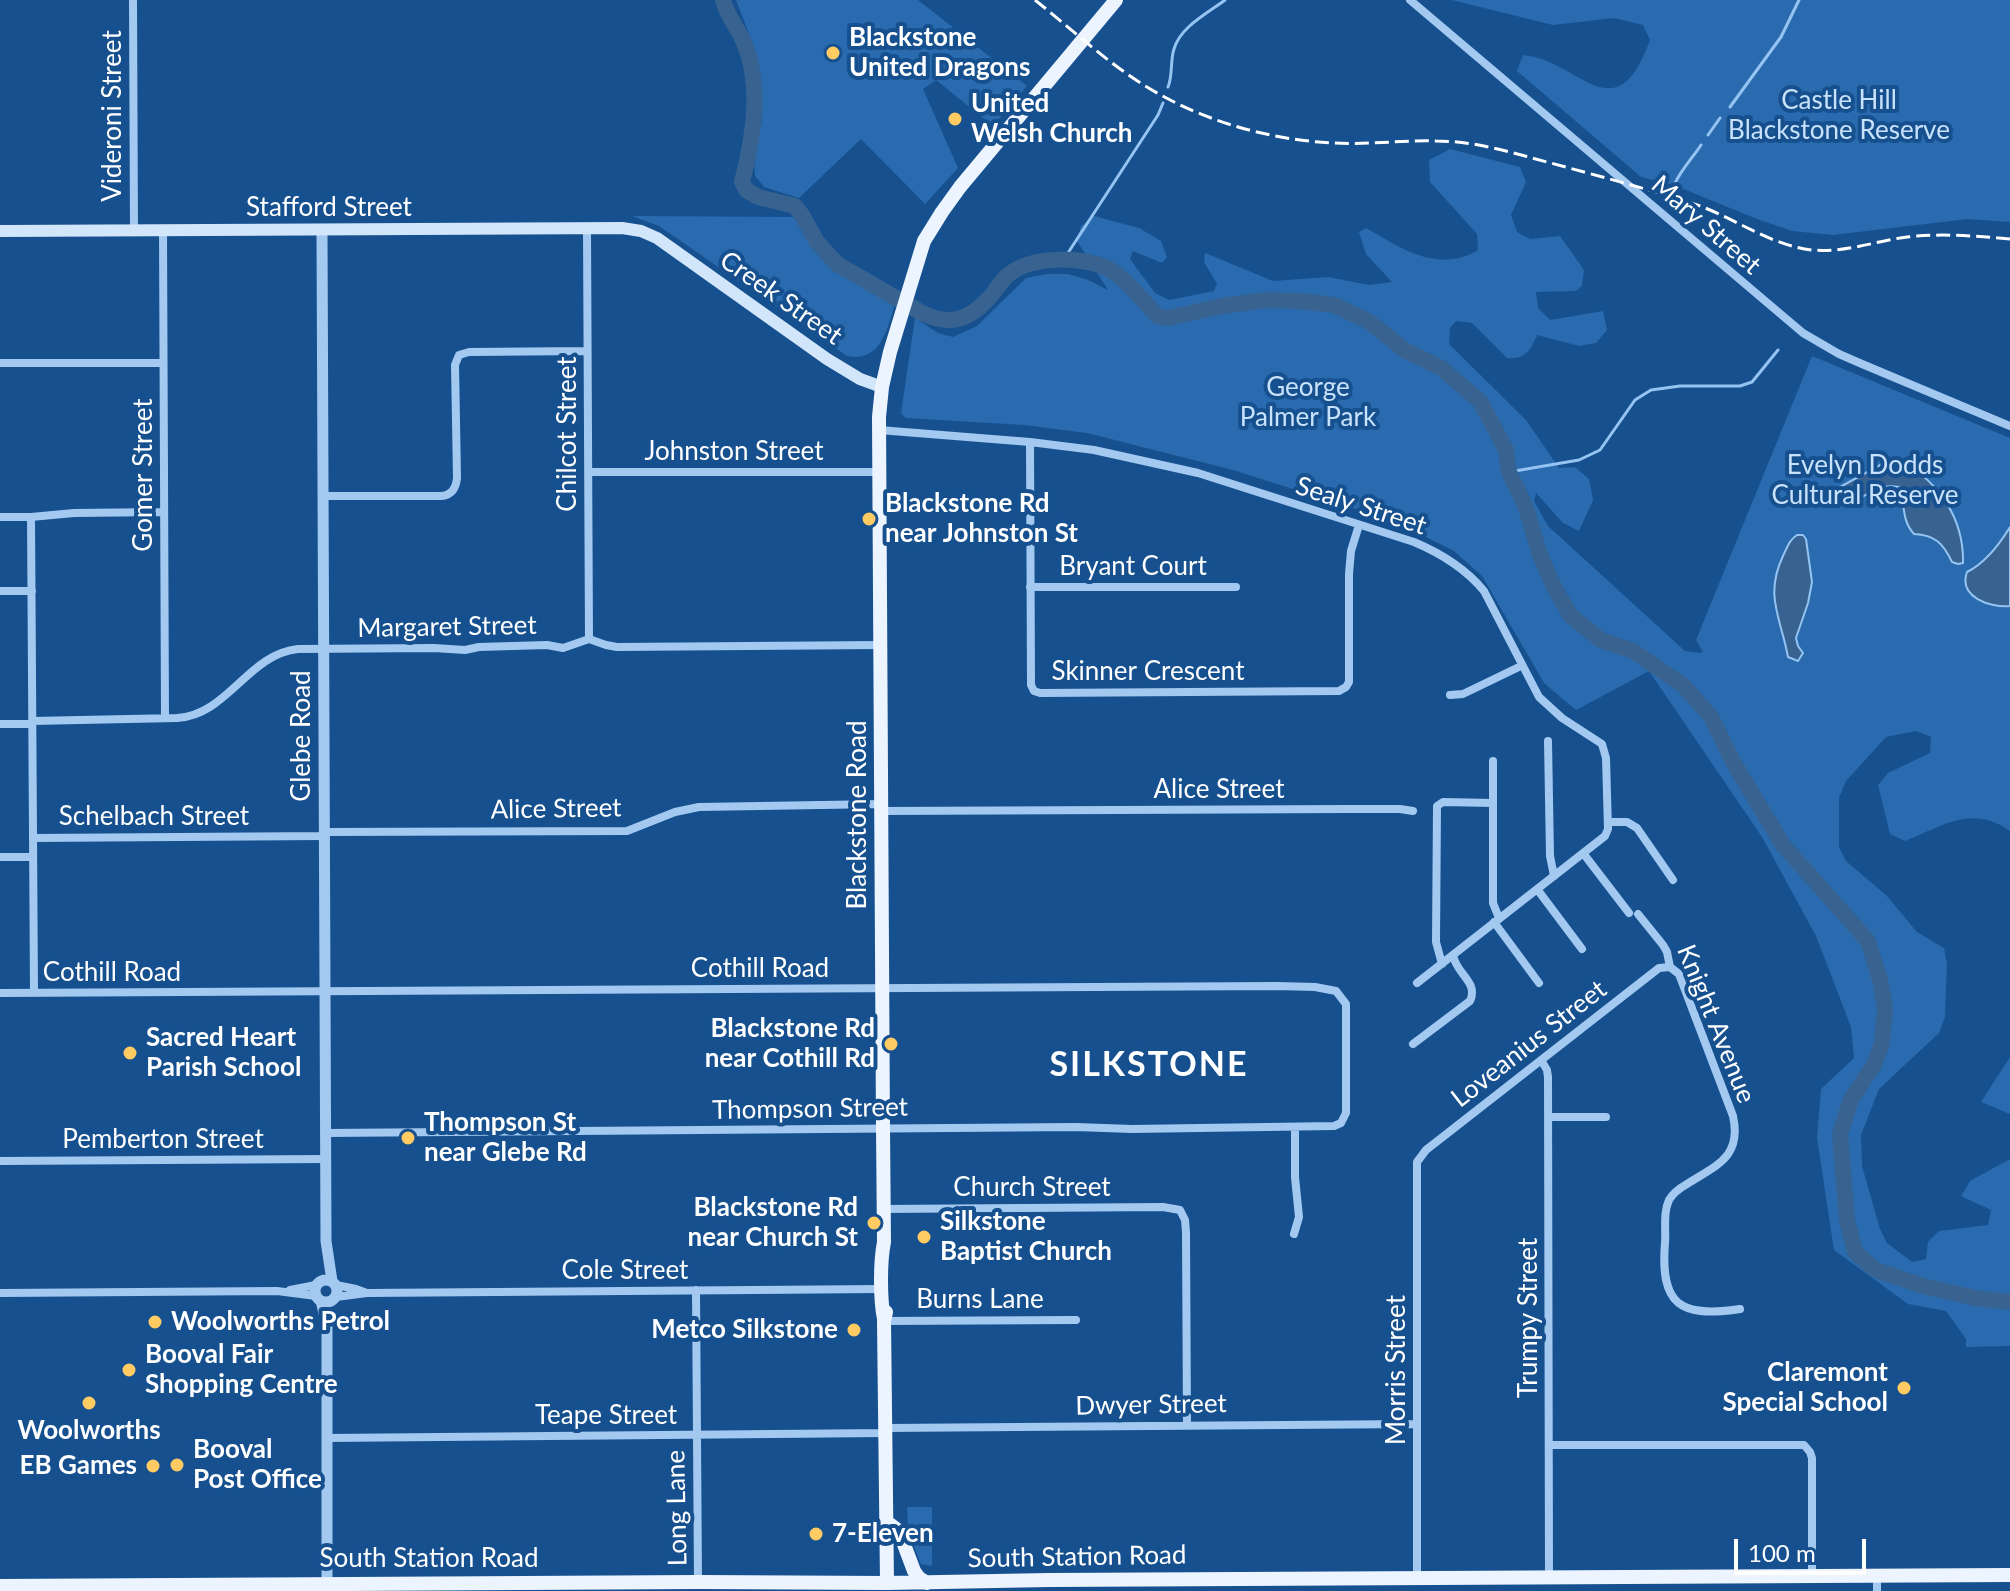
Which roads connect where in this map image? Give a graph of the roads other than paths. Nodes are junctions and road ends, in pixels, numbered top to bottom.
1 (133, 0) edge
2 (1116, 0) edge
3 (1410, 0) edge
4 (587, 229) junction
5 (322, 230) junction
6 (0, 231) edge
7 (134, 231) junction
8 (163, 231) junction
9 (657, 238) joint
10 (587, 351) junction
11 (0, 363) edge
12 (163, 363) junction
13 (882, 387) junction
14 (2010, 426) edge
15 (879, 430) junction
16 (1030, 442) junction
17 (589, 472) junction
18 (880, 472) junction
19 (323, 496) junction
20 (164, 512) junction
21 (0, 517) edge
22 (31, 517) junction
23 (1359, 525) junction
24 (1030, 587) junction
25 (1236, 587) dead end
26 (0, 591) edge
27 (32, 591) junction
28 (589, 639) junction
29 (881, 645) junction
30 (323, 648) junction
31 (1521, 666) junction
32 (1450, 695) dead end
33 (165, 718) junction
34 (32, 722) junction
35 (0, 724) edge
36 (1548, 741) dead end
37 (1493, 761) dead end
38 (1493, 803) junction
39 (882, 808) junction
40 (1413, 811) dead end
41 (1609, 822) junction
42 (324, 834) junction
43 (33, 838) junction
44 (1583, 853) junction
45 (0, 857) edge
46 (33, 857) junction
47 (1554, 876) junction
48 (1673, 880) dead end
49 (1537, 889) junction
50 (1496, 920) junction
51 (1582, 949) dead end
52 (1453, 955) junction
53 (1442, 964) junction
54 (1670, 967) junction
55 (1417, 983) dead end
56 (1539, 983) dead end
57 (883, 988) junction
58 (325, 991) junction
59 (0, 993) edge
60 (34, 993) junction
61 (1413, 1044) dead end
62 (1541, 1060) junction
63 (1548, 1117) junction
64 (1606, 1117) dead end
65 (883, 1128) junction
66 (1295, 1128) junction
67 (326, 1133) junction
68 (326, 1159) junction
69 (0, 1161) edge
70 (1417, 1162) joint
71 (883, 1209) junction
72 (1294, 1234) dead end
73 (884, 1242) junction
74 (882, 1289) junction
75 (696, 1290) junction
76 (326, 1291) junction
77 (0, 1293) edge
78 (1740, 1309) dead end
79 (884, 1320) junction
80 (1076, 1320) dead end
81 (1187, 1424) junction
82 (1417, 1424) junction
83 (885, 1430) junction
84 (696, 1435) junction
85 (327, 1438) junction
86 (1549, 1445) junction
87 (887, 1522) junction
88 (2010, 1575) edge
89 (1812, 1577) junction
90 (1417, 1578) junction
91 (1549, 1578) junction
92 (698, 1582) junction
93 (927, 1583) junction
94 (1877, 1583) edge
95 (1178, 1585) edge
96 (0, 1586) edge
97 (327, 1587) edge
98 (887, 1587) edge
99 (89, 1588) edge

1 - 7 street, Videroni Street
2 - 13 main road, Blackstone Road
3 - 14 street, Mary Street
4 - 5 main road, Stafford Street
4 - 9 main road, Stafford Street
4 - 10 street, Chilcot Street
5 - 8 main road, Stafford Street
5 - 19 street, Glebe Road
6 - 7 main road, Stafford Street
7 - 8 main road, Stafford Street
8 - 12 street, Gomer Street
9 - 13 main road, Creek Street
10 - 17 street, Chilcot Street
10 - 19 street
11 - 12 street
12 - 20 street, Gomer Street
13 - 15 main road, Blackstone Road
15 - 16 street, Sealy Street
15 - 18 main road, Blackstone Road
16 - 23 street, Sealy Street
16 - 24 street, Skinner Crescent
17 - 18 street, Johnston Street
17 - 28 street, Chilcot Street
18 - 29 main road, Blackstone Road
19 - 30 street, Glebe Road
20 - 22 street
20 - 33 street, Gomer Street
21 - 22 street
22 - 27 street
23 - 24 street, Skinner Crescent
23 - 31 street, Sealy Street
24 - 25 street, Bryant Court
26 - 27 street
27 - 34 street
28 - 29 street, Margaret Street
28 - 30 street, Margaret Street
29 - 39 main road, Blackstone Road
30 - 33 street, Margaret Street
30 - 42 street, Glebe Road
31 - 32 street
31 - 41 street, Sealy Street
33 - 34 street, Margaret Street
34 - 35 street, Margaret Street
34 - 43 street
36 - 47 street
37 - 38 street
38 - 50 street
38 - 53 street
39 - 40 street, Alice Street
39 - 42 street, Alice Street
39 - 57 main road, Blackstone Road
41 - 44 street
41 - 48 street
42 - 43 street, Schelbach Street
42 - 58 street, Glebe Road
43 - 46 street
44 - 47 street
44 - 54 street, Knight Avenue
45 - 46 street
46 - 60 street
47 - 49 street
49 - 50 street
49 - 51 street
50 - 52 street
50 - 56 street
52 - 53 street
52 - 61 street
53 - 55 street
54 - 62 street, Loveanius Street
54 - 78 street, Knight Avenue
57 - 58 street, Cothill Road
57 - 65 main road, Blackstone Road
57 - 66 street, Cothill Road
58 - 60 street, Cothill Road
58 - 67 street, Glebe Road
59 - 60 street, Cothill Road
62 - 63 street, Trumpy Street
62 - 70 street, Loveanius Street
63 - 64 street
63 - 86 street, Trumpy Street
65 - 66 street, Thompson Street
65 - 67 street, Thompson Street
65 - 71 main road, Blackstone Road
66 - 72 street
67 - 68 street, Glebe Road
68 - 69 street, Pemberton Street
68 - 76 street, Glebe Road
70 - 82 street, Morris Street
71 - 73 main road, Blackstone Road
71 - 81 street, Church Street
73 - 74 main road, Blackstone Road
73 - 79 main road, Blackstone Road
74 - 75 street, Cole Street
74 - 79 main road, Blackstone Road
75 - 76 street, Cole Street
75 - 84 street, Long Lane
76 - 77 street, Cole Street
76 - 85 street, Glebe Road
79 - 80 street, Burns Lane
79 - 83 main road, Blackstone Road
81 - 82 street, Dwyer Street
81 - 83 street, Dwyer Street
82 - 90 street, Morris Street
83 - 84 street, Teape Street
83 - 87 main road, Blackstone Road
84 - 85 street, Teape Street
84 - 92 street, Long Lane
85 - 97 street, Glebe Road
86 - 89 street
86 - 91 street, Trumpy Street
87 - 93 main road
87 - 98 main road, Blackstone Road
88 - 94 main road, South Station Road
89 - 91 main road, South Station Road
89 - 94 main road, South Station Road
90 - 91 main road, South Station Road
90 - 95 main road, South Station Road
92 - 97 main road, South Station Road
92 - 98 main road, South Station Road
93 - 95 main road, South Station Road
93 - 98 main road, South Station Road
96 - 99 main road, South Station Road
97 - 99 main road, South Station Road

